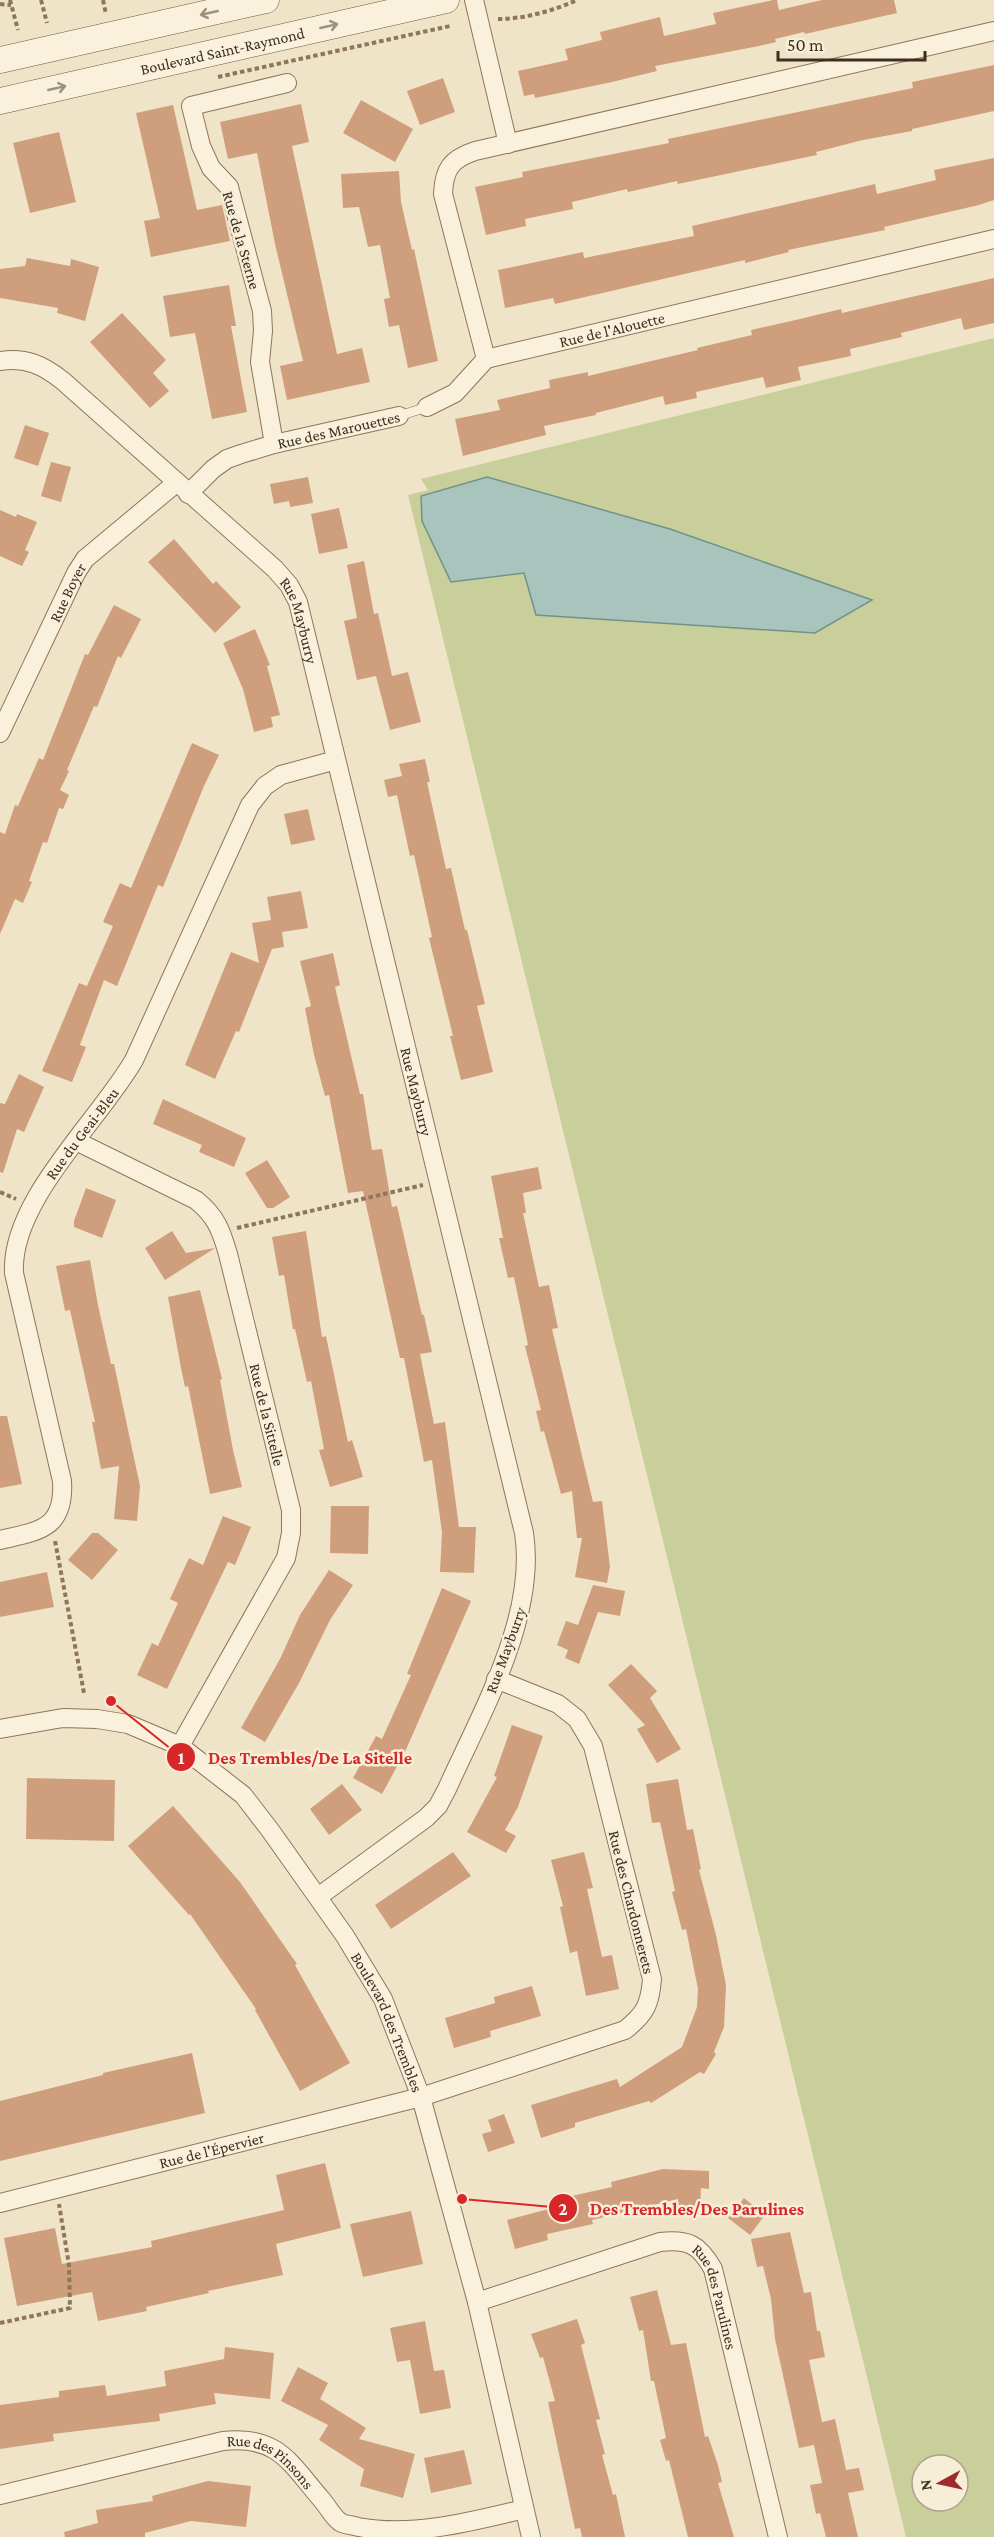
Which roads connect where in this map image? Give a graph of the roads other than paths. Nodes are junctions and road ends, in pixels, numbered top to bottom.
1 (266, 0) edge
2 (446, 0) edge
3 (474, 0) edge
4 (994, 31) edge
5 (0, 60) edge
6 (287, 83) dead end
7 (0, 101) edge
8 (508, 144) junction
9 (994, 239) edge
10 (486, 359) junction
11 (0, 361) edge
12 (427, 407) joint
13 (399, 416) joint
14 (274, 444) junction
15 (182, 488) junction
16 (7, 698) edge
17 (0, 733) edge
18 (336, 760) junction
19 (76, 1141) junction
20 (0, 1540) edge
21 (496, 1679) junction
22 (0, 1729) edge
23 (180, 1746) junction
24 (318, 1897) junction
25 (421, 2097) junction
26 (0, 2203) edge
27 (477, 2302) junction
28 (0, 2495) edge
29 (524, 2509) junction
30 (338, 2529) edge
31 (531, 2537) edge
32 (778, 2537) edge

1 -> 5 main road
7 -> 2 main road, Boulevard Saint-Raymond
3 - 8 street
4 - 8 street
6 - 14 street, Rue de la Sterne
8 - 10 street
9 - 10 street, Rue de l'Alouette
10 - 12 street, Rue des Marouettes
11 - 15 street, Rue Mayburry
12 - 13 lane, Rue des Marouettes
13 - 14 street, Rue des Marouettes
14 - 15 street, Rue des Marouettes
15 - 16 street, Rue Boyer
15 - 18 street, Rue Mayburry
16 - 17 street, Rue Boyer
18 - 19 street, Rue du Geai-Bleu
18 - 21 street, Rue Mayburry
19 - 20 street, Rue du Geai-Bleu
19 - 23 street, Rue de la Sittelle
21 - 24 street, Rue Mayburry
21 - 25 street, Rue des Chardonnerets
22 - 23 street, Boulevard des Trembles
23 - 24 street, Boulevard des Trembles
24 - 25 street, Boulevard des Trembles
25 - 26 street, Rue de l'Épervier
25 - 27 street, Boulevard des Trembles
27 - 29 street, Boulevard des Trembles
27 - 32 street, Rue des Parulines
28 - 30 street, Rue des Pinsons
29 - 30 street, Rue des Pinsons
29 - 31 street, Boulevard des Trembles

